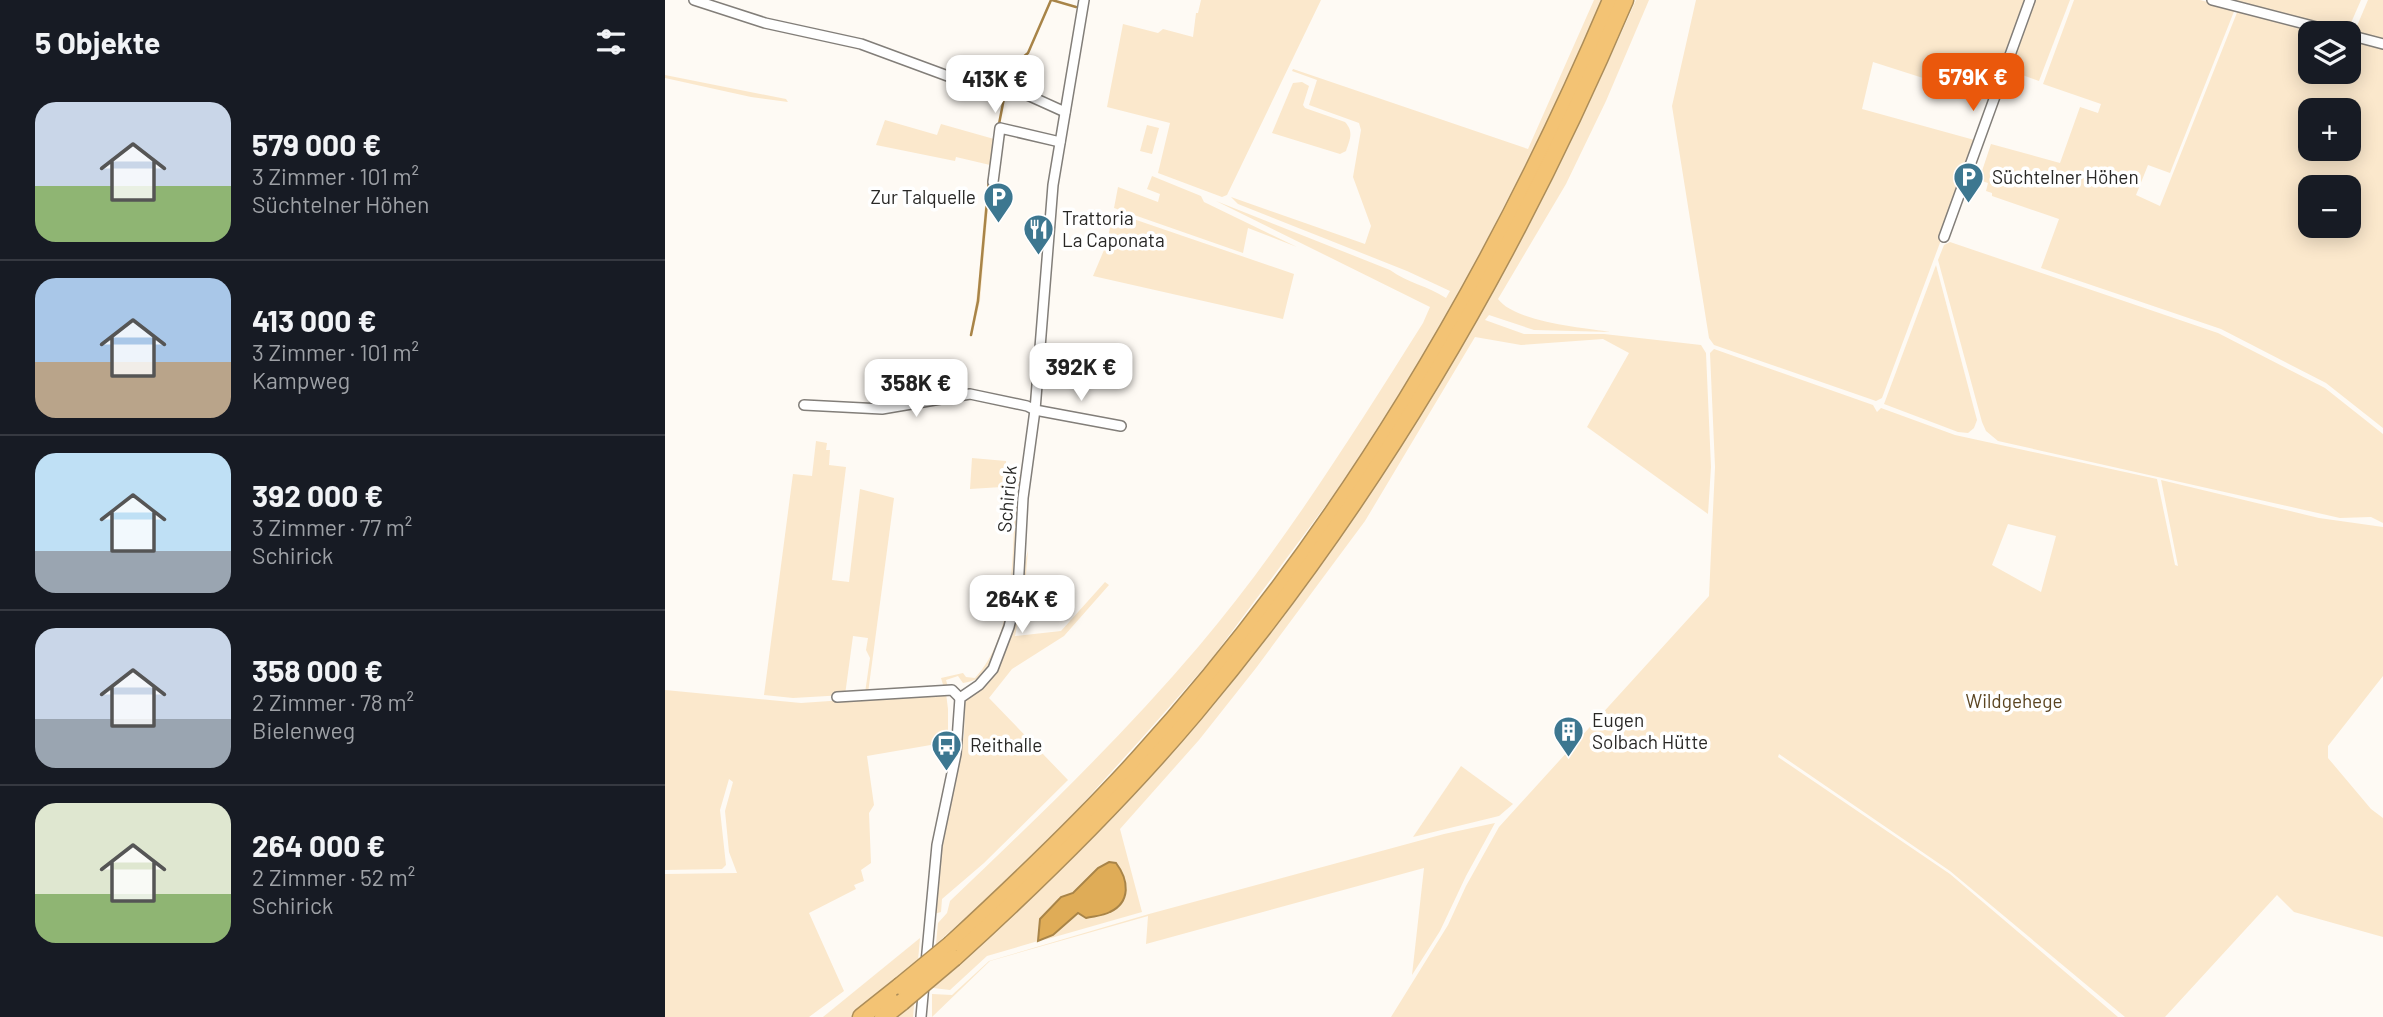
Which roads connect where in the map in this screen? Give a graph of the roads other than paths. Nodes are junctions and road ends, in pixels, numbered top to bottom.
1 (694, 0) edge
2 (1084, 0) edge
3 (1611, 0) edge
4 (1625, 0) edge
5 (2030, 0) edge
6 (2212, 0) edge
7 (2298, 22) edge
8 (2361, 38) edge
9 (2383, 44) edge
10 (1065, 112) junction
11 (1060, 142) junction
12 (993, 182) dead end
13 (1944, 237) dead end
14 (804, 405) dead end
15 (1035, 410) junction
16 (1121, 426) dead end
17 (838, 697) dead end
18 (960, 698) junction
19 (953, 951) junction
20 (901, 994) junction
21 (861, 1017) edge
22 (883, 1017) edge
23 (921, 1017) edge

1 - 10 street
2 - 10 street, Schirick
3 - 19 highway
4 - 19 highway
5 - 13 street
6 - 7 street
8 - 9 street
10 - 11 street, Schirick
11 - 12 street
11 - 15 street, Schirick
14 - 15 street
15 - 16 street
15 - 18 street, Schirick
17 - 18 street
18 - 23 street
19 - 20 highway, bridge
20 - 21 highway
20 - 22 highway

